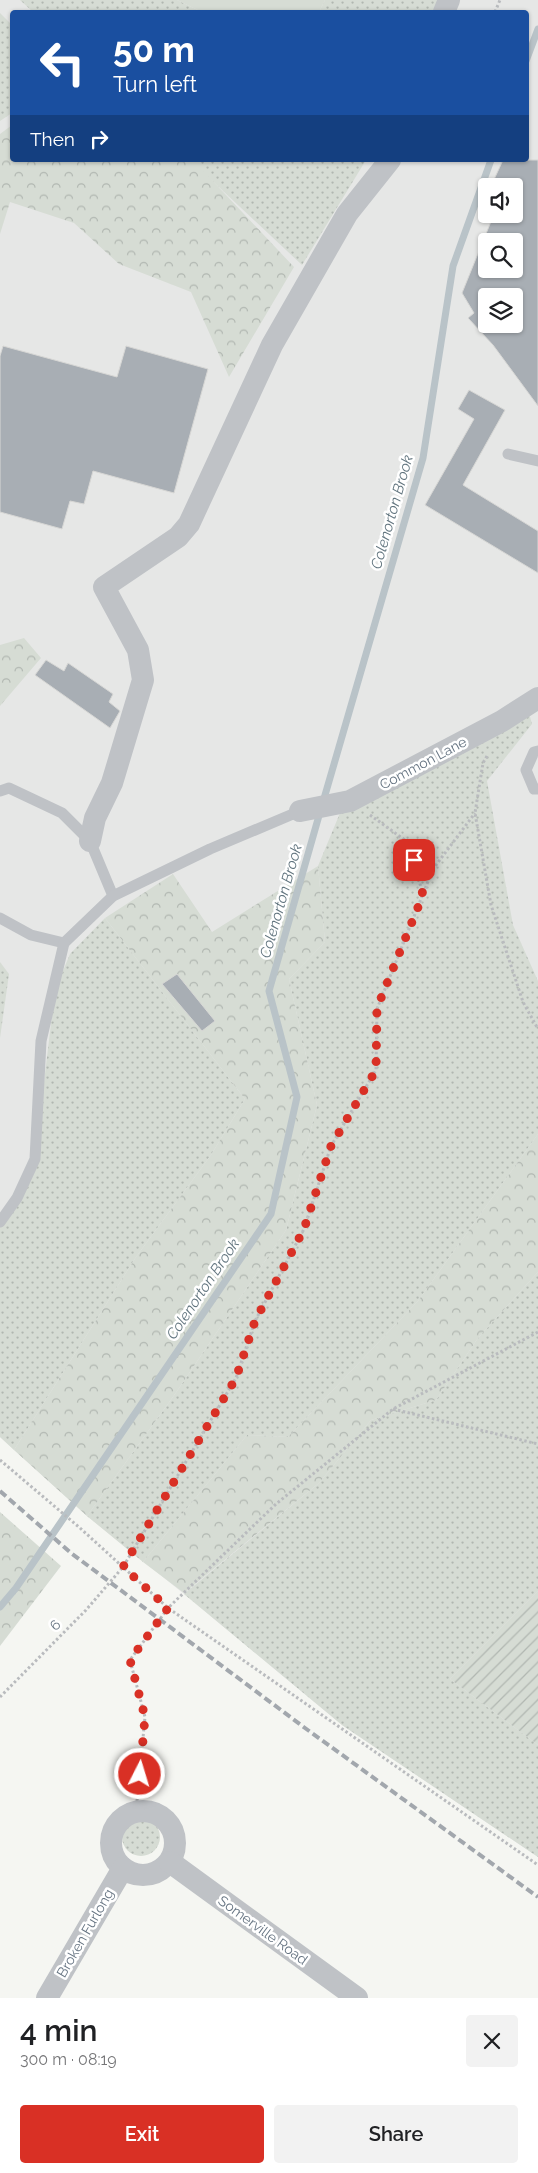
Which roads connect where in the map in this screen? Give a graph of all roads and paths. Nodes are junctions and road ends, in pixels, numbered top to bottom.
1 (388, 162) edge
2 (508, 454) dead end
3 (538, 461) edge
4 (538, 698) edge
5 (538, 751) edge
6 (487, 755) dead end
7 (538, 789) edge
8 (0, 791) edge
9 (350, 801) junction
10 (300, 811) joint
11 (475, 813) junction
12 (90, 841) junction
13 (423, 895) junction
14 (113, 896) junction
15 (0, 918) edge
16 (64, 943) junction
17 (538, 1029) edge
18 (0, 1222) edge
19 (538, 1332) edge
20 (393, 1409) junction
21 (538, 1444) edge
22 (0, 1460) edge
23 (123, 1567) junction
24 (168, 1608) junction
25 (0, 1697) edge
26 (136, 1812) junction
27 (170, 1862) junction
28 (538, 1865) edge
29 (123, 1868) junction
30 (47, 1998) edge
31 (357, 1998) edge

1 - 12 street
2 - 3 lane
4 - 9 street, Common Lane
5 - 7 lane
6 - 11 path
8 - 12 lane
9 - 10 street, Common Lane
9 - 13 path
10 - 14 lane
11 - 13 path, 6
11 - 17 path
12 - 14 lane
13 - 23 path, 6
14 - 16 lane
15 - 16 lane
16 - 18 lane
19 - 20 path
20 - 21 path
20 - 24 path
22 - 23 path
23 - 24 path
23 - 25 path, 6
24 - 26 path
24 - 28 path
26 - 27 street
26 - 29 street
27 - 29 street
27 - 31 street, Somerville Road
29 - 30 street, Broken Furlong

